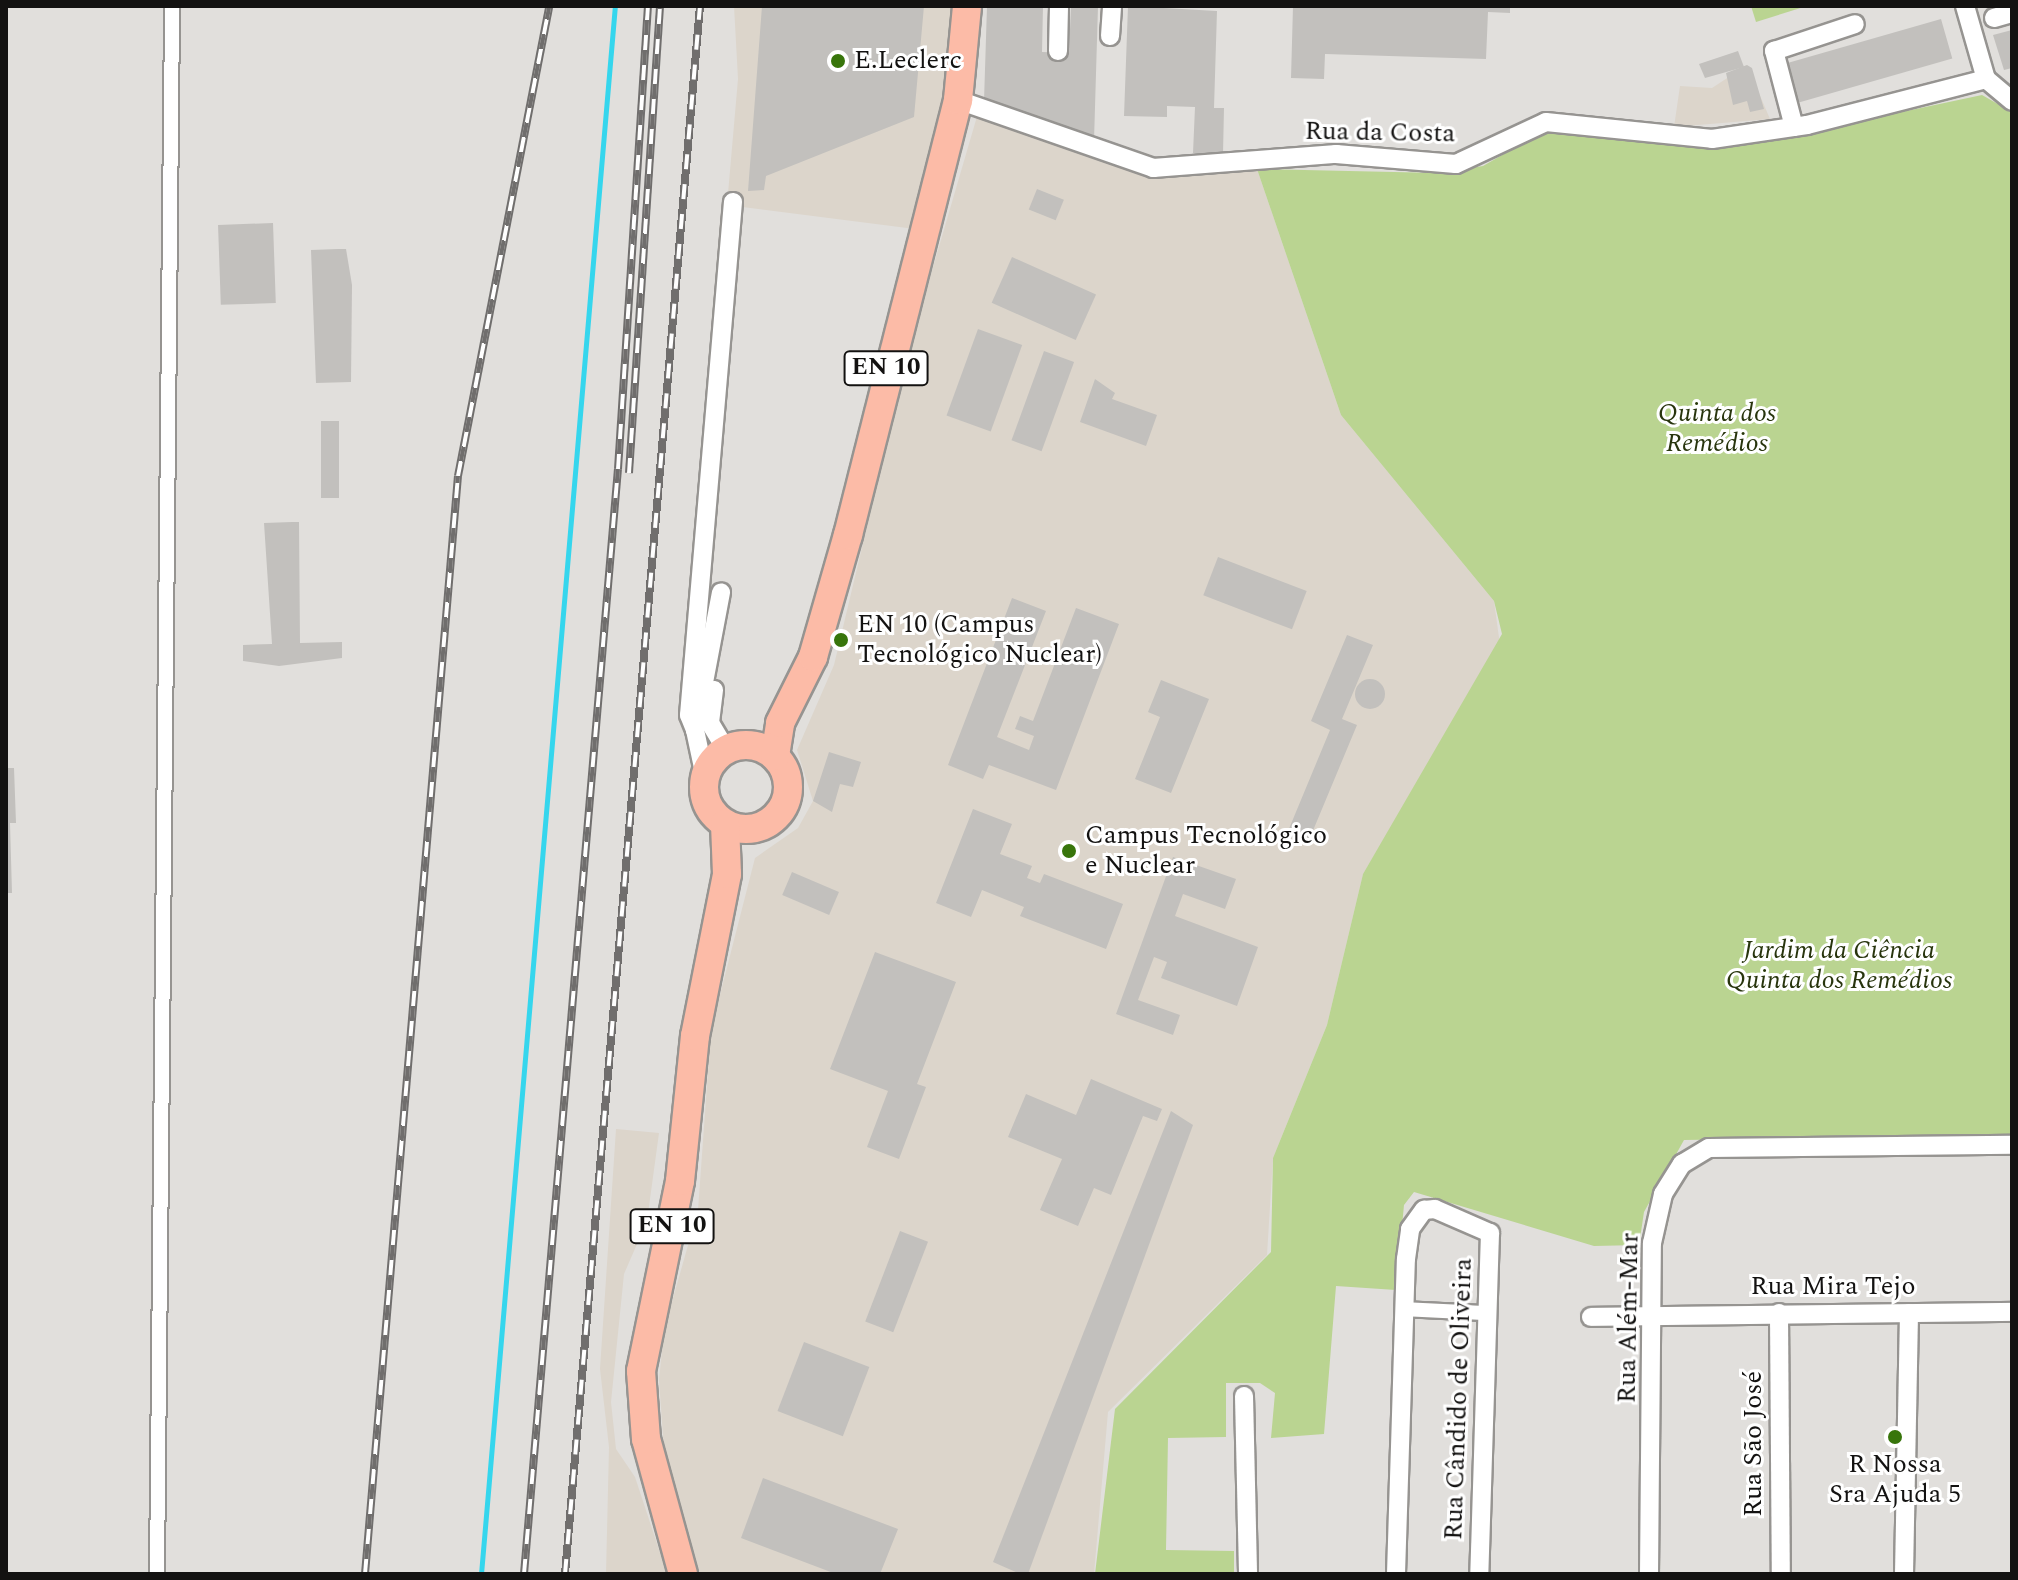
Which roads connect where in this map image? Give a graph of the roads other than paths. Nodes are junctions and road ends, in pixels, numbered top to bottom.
1 (172, 6) edge
2 (967, 6) edge
3 (1059, 6) edge
4 (1112, 6) edge
5 (1965, 6) edge
6 (1855, 24) dead end
7 (1110, 36) dead end
8 (1058, 51) dead end
9 (1998, 84) edge
10 (958, 100) junction
11 (2012, 101) edge
12 (1794, 127) junction
13 (733, 202) dead end
14 (695, 730) junction
15 (751, 750) junction
16 (705, 777) junction
17 (725, 824) junction
18 (756, 829) junction
19 (727, 874) junction
20 (2012, 1145) edge
21 (1404, 1309) junction
22 (2012, 1312) edge
23 (1487, 1313) junction
24 (1779, 1313) junction
25 (1909, 1313) junction
26 (1655, 1315) junction
27 (1591, 1317) dead end
28 (1244, 1396) dead end
29 (157, 1574) edge
30 (683, 1574) edge
31 (1248, 1574) edge
32 (1396, 1574) edge
33 (1479, 1574) edge
34 (1649, 1574) edge
35 (1781, 1574) edge
36 (1904, 1574) edge

1 - 29 street
2 - 10 main road, EN 10
3 - 8 street
4 - 7 street
5 - 9 street
6 - 12 street
9 - 11 street
9 - 12 street, Rua da Costa
10 - 12 street, Rua da Costa
10 - 15 main road, EN 10
13 - 14 street
14 - 15 street
14 - 16 street
15 - 16 main road, EN 10
15 - 18 main road, EN 10
16 - 17 main road, EN 10
17 - 18 main road
17 - 19 main road, EN 10
18 - 19 main road, EN 10
19 - 30 main road, EN 10
20 - 26 street, Rua Além-Mar
21 - 23 street
21 - 23 street, Rua Cândido de Oliveira
21 - 32 street
22 - 25 street, Rua Mira Tejo
23 - 33 street, Rua Cândido de Oliveira
24 - 25 street, Rua Mira Tejo
24 - 26 street, Rua Mira Tejo
24 - 35 street, Rua São José
25 - 36 street
26 - 27 street, Rua Mira Tejo
26 - 34 street, Rua Além-Mar
28 - 31 street

